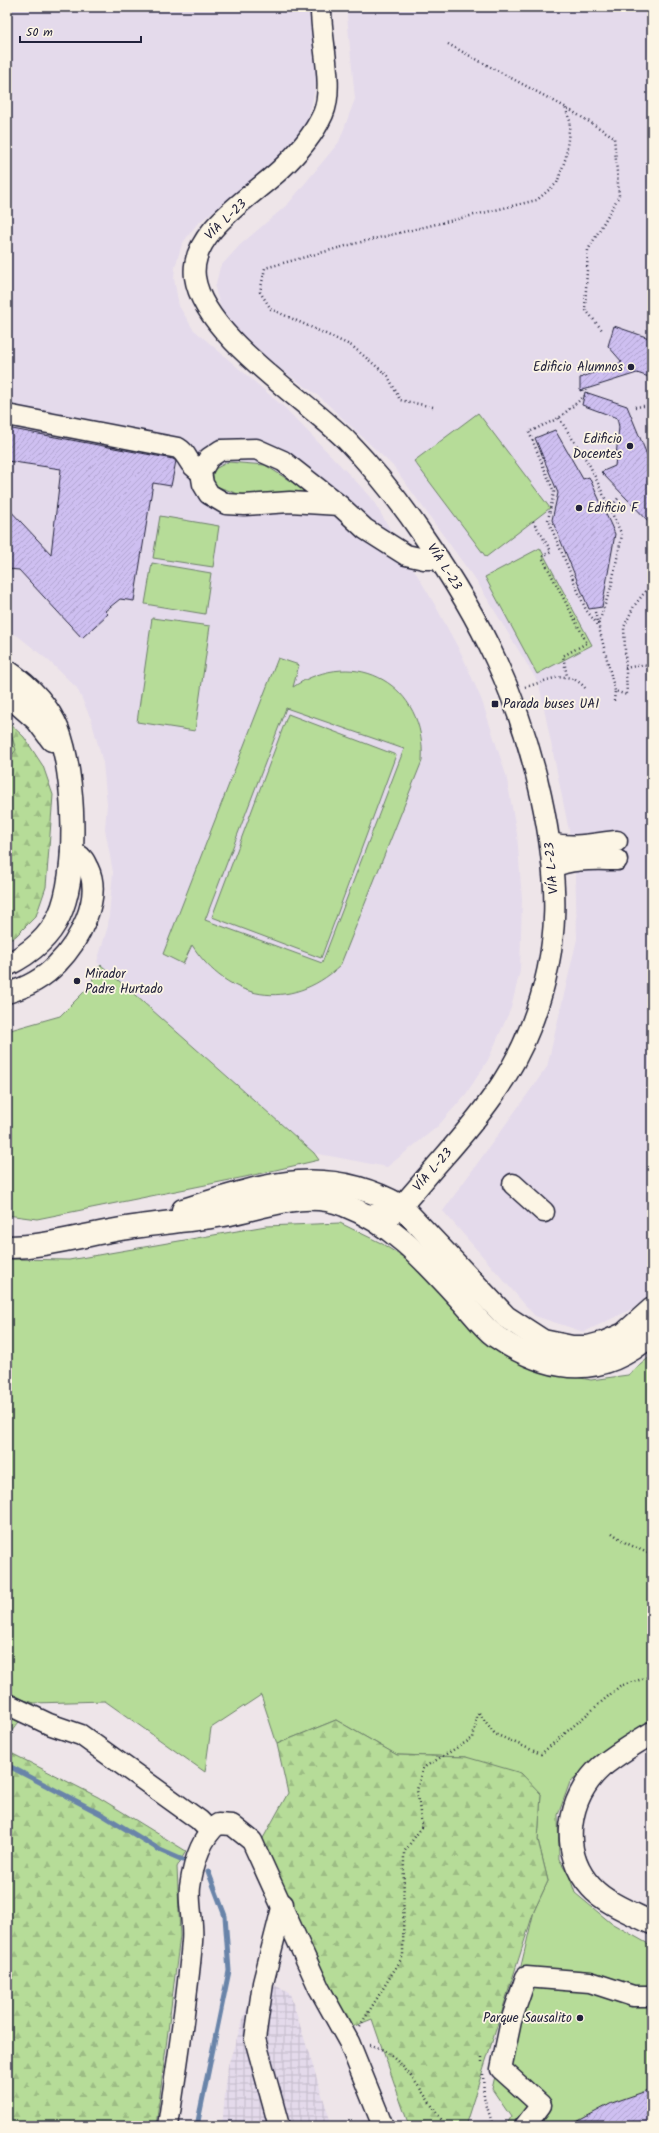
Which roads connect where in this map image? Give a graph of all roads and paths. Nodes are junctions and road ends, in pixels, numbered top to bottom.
1 (321, 7) edge
2 (448, 44) dead end
3 (565, 107) junction
4 (603, 332) dead end
5 (588, 392) dead end
6 (652, 405) edge
7 (433, 407) dead end
8 (635, 407) dead end
9 (7, 415) edge
10 (559, 418) junction
11 (201, 472) junction
12 (619, 497) dead end
13 (339, 505) junction
14 (610, 509) junction
15 (413, 521) junction
16 (534, 521) dead end
17 (385, 540) junction
18 (439, 559) junction
19 (652, 583) edge
20 (595, 612) dead end
21 (598, 625) junction
22 (626, 668) junction
23 (652, 668) edge
24 (7, 671) edge
25 (567, 676) junction
26 (586, 689) dead end
27 (615, 691) junction
28 (511, 692) junction
29 (7, 694) edge
30 (614, 701) dead end
31 (66, 763) junction
32 (617, 841) dead end
33 (551, 843) junction
34 (71, 852) junction
35 (617, 860) dead end
36 (554, 867) junction
37 (7, 965) edge
38 (7, 993) edge
39 (513, 1184) dead end
40 (401, 1206) junction
41 (544, 1212) dead end
42 (365, 1214) junction
43 (123, 1228) junction
44 (399, 1237) junction
45 (7, 1247) edge
46 (652, 1309) edge
47 (652, 1334) edge
48 (612, 1533) dead end
49 (652, 1555) edge
50 (652, 1676) edge
51 (7, 1704) edge
52 (652, 1733) edge
53 (210, 1831) junction
54 (282, 1904) junction
55 (652, 1923) edge
56 (652, 1996) edge
57 (350, 2042) junction
58 (482, 2057) dead end
59 (168, 2126) edge
60 (279, 2126) edge
61 (383, 2126) edge
62 (446, 2126) edge
63 (494, 2126) edge
64 (524, 2126) edge

1 - 15 street, VÍA L-23
2 - 3 path
3 - 4 path
3 - 7 path
5 - 10 path
6 - 8 path
9 - 11 street
10 - 14 path
10 - 21 path
11 - 13 street
11 - 13 street
12 - 14 path
13 - 17 street
14 - 21 path
15 - 17 street
15 - 18 street, VÍA L-23
16 - 25 path
17 - 18 street
18 - 28 street, VÍA L-23
19 - 22 path
20 - 21 path
21 - 27 path
22 - 23 path
22 - 27 path
24 - 31 main road
25 - 26 path
25 - 28 path
27 - 30 path
28 - 33 street, VÍA L-23
29 - 31 main road
31 - 34 main road
32 - 33 street
33 - 36 street, VÍA L-23
34 - 37 main road
34 - 38 street
35 - 36 street
36 - 40 street, VÍA L-23
39 - 41 street
40 - 42 street, VÍA L-23
40 - 43 main road
40 - 44 street, VÍA L-23
40 - 46 main road
42 - 43 main road
42 - 44 main road
43 - 45 main road
44 - 47 main road
48 - 49 path
50 - 57 path
51 - 53 street
52 - 55 main road
53 - 54 street
53 - 59 street
54 - 57 street
54 - 60 street
56 - 64 street
57 - 61 street
57 - 62 path
58 - 63 path

